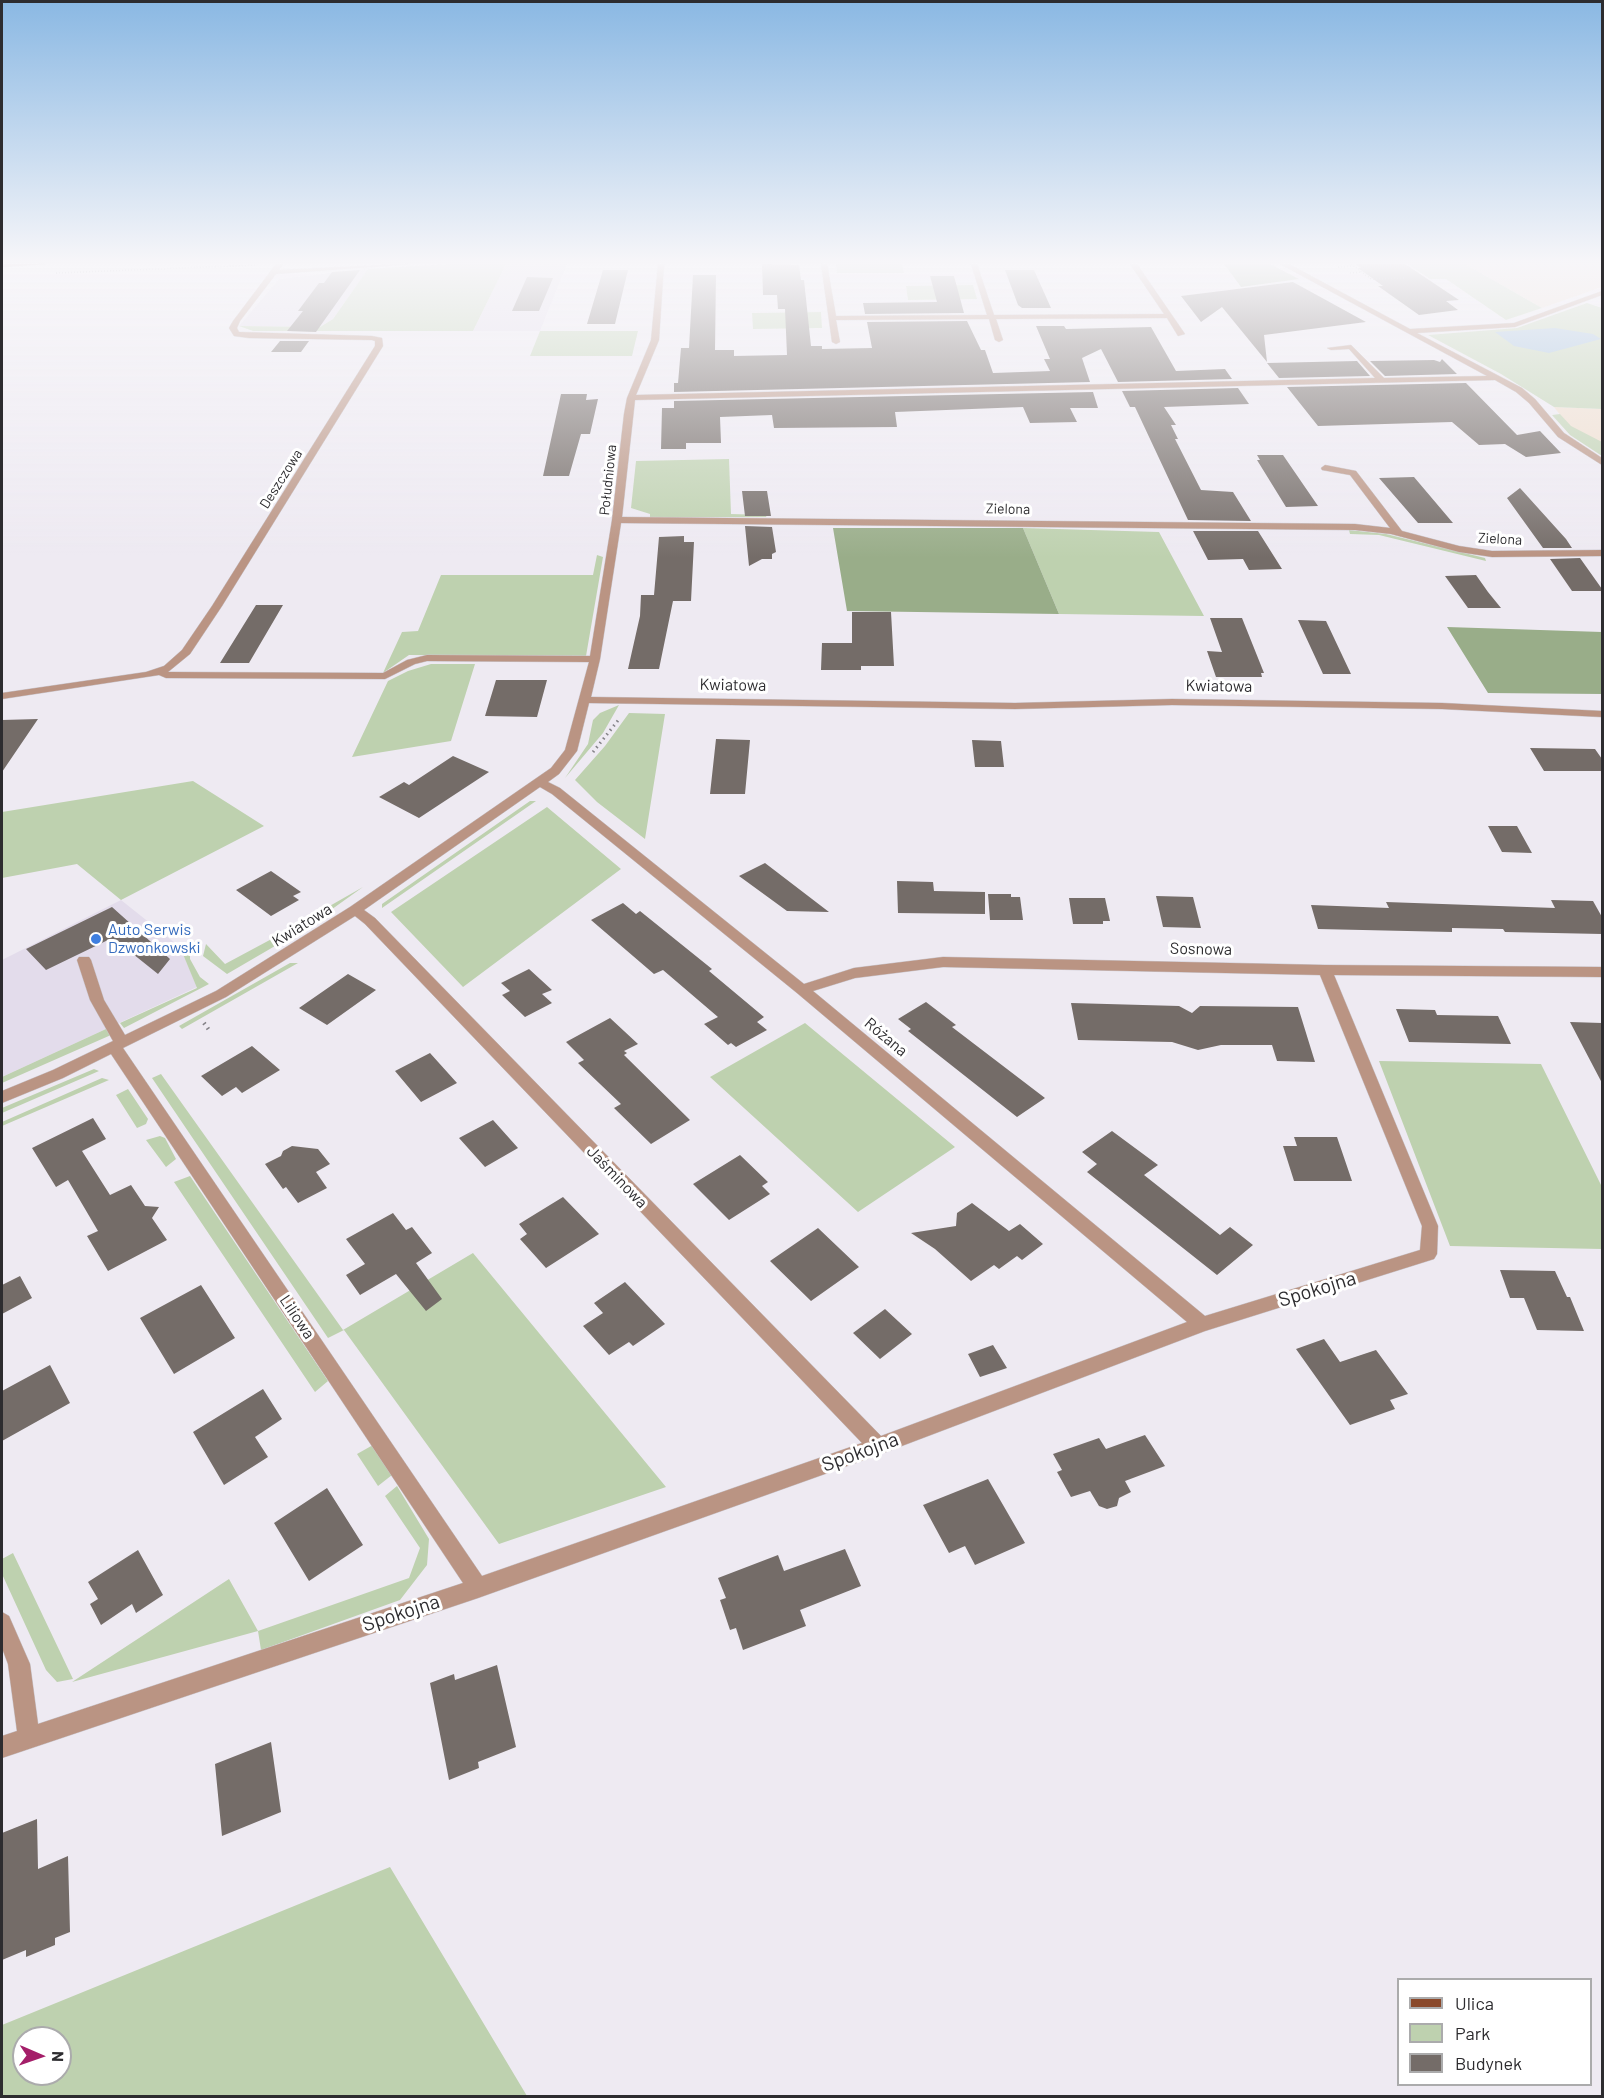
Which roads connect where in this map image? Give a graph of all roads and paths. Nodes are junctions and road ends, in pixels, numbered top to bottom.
1 (369, 362) edge
2 (646, 362) edge
3 (1365, 362) edge
4 (1468, 362) edge
5 (1498, 378) junction
6 (1382, 381) junction
7 (631, 398) junction
8 (1602, 462) edge
9 (1325, 468) dead end
10 (617, 520) junction
11 (1399, 533) junction
12 (1602, 553) edge
13 (595, 659) junction
14 (160, 671) junction
15 (2, 696) edge
16 (585, 700) junction
17 (1602, 714) edge
18 (541, 783) junction
19 (355, 910) junction
20 (84, 960) dead end
21 (1325, 970) junction
22 (1602, 972) edge
23 (802, 990) junction
24 (118, 1045) junction
25 (2, 1097) edge
26 (1202, 1324) junction
27 (878, 1446) junction
28 (478, 1588) junction
29 (2, 1623) edge
30 (29, 1736) junction
31 (2, 1747) edge

1 - 14 street, Deszczowa
2 - 7 street, Południowa
3 - 6 street
4 - 5 street
5 - 6 street
5 - 8 street
6 - 7 street
7 - 10 street, Południowa
9 - 11 street
10 - 11 street, Zielona
10 - 13 street, Południowa
11 - 12 street, Zielona
13 - 14 street
13 - 16 street, Południowa
14 - 15 street, Deszczowa
16 - 17 street, Kwiatowa
16 - 18 street, Kwiatowa
18 - 19 street, Kwiatowa
18 - 23 street, Różana
19 - 24 street, Kwiatowa
19 - 27 street, Jaśminowa
20 - 24 street, Liliowa
21 - 22 street, Sosnowa
21 - 23 street, Sosnowa
21 - 26 street, Spokojna
23 - 26 street, Różana
24 - 25 street, Kwiatowa
24 - 28 street, Liliowa
26 - 27 street, Spokojna
27 - 28 street, Spokojna
28 - 30 street, Spokojna
29 - 30 street
30 - 31 street, Spokojna

